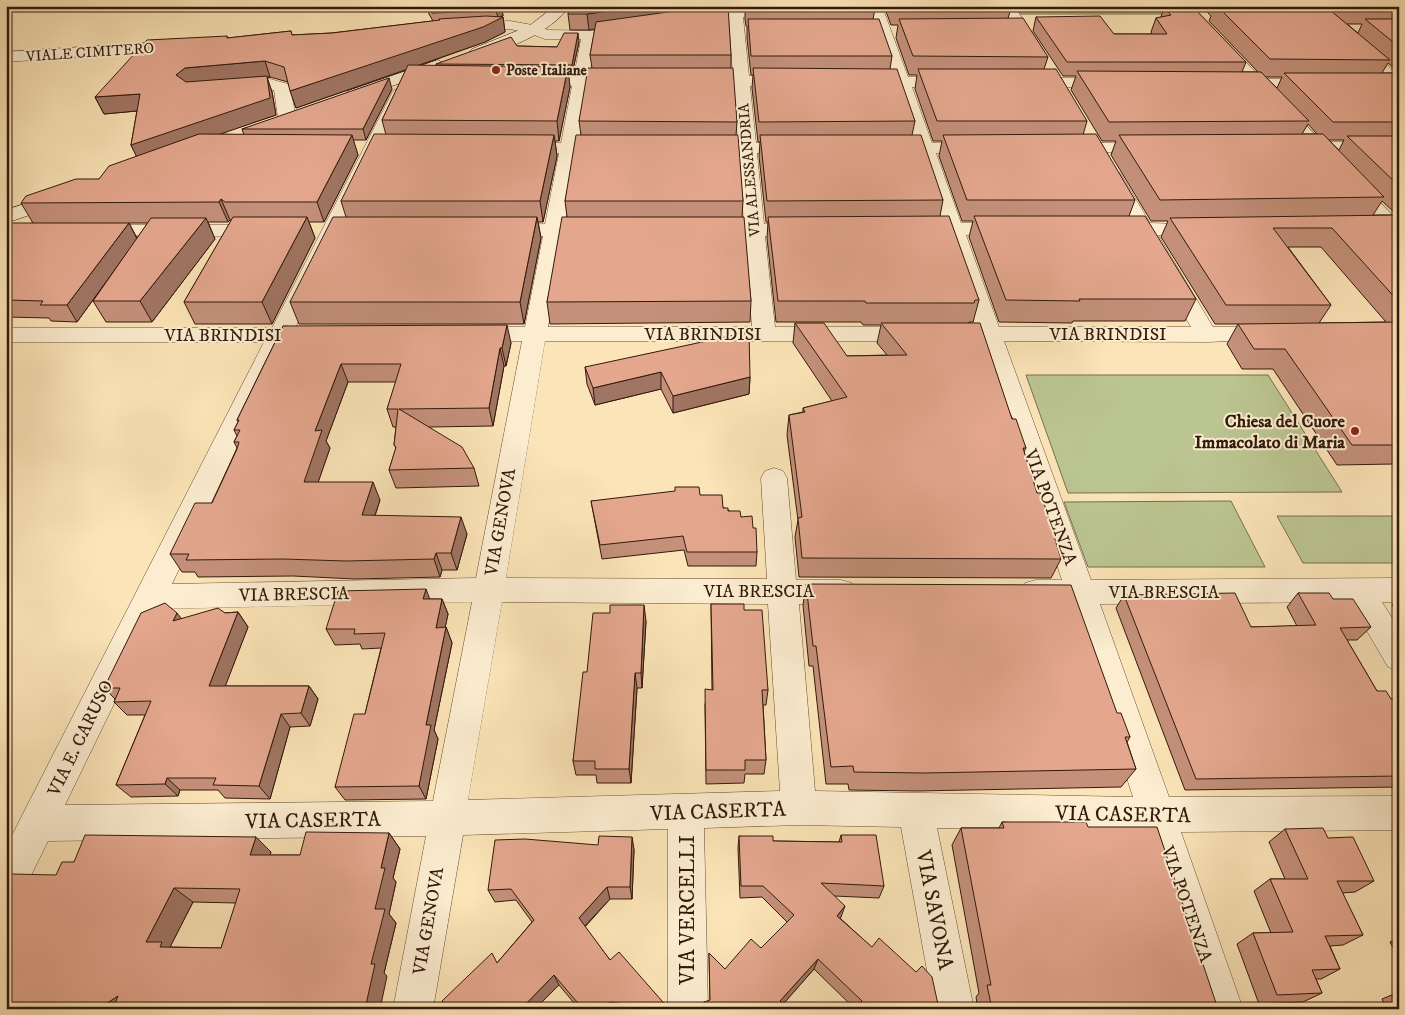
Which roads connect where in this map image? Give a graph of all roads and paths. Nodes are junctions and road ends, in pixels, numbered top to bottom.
1 (563, 6) edge
2 (797, 6) edge
3 (1007, 6) edge
4 (1184, 6) edge
5 (1308, 6) edge
6 (736, 17) edge
7 (677, 22) edge
8 (881, 25) edge
9 (449, 28) edge
10 (533, 30) junction
11 (1336, 30) junction
12 (1363, 30) edge
13 (1003, 31) edge
14 (1023, 31) junction
15 (756, 32) edge
16 (193, 45) edge
17 (6, 57) edge
18 (402, 77) junction
19 (438, 80) edge
20 (514, 81) edge
21 (581, 81) junction
22 (638, 81) edge
23 (685, 81) edge
24 (742, 81) junction
25 (801, 82) edge
26 (851, 82) edge
27 (900, 82) junction
28 (969, 82) edge
29 (1008, 82) edge
30 (1057, 83) junction
31 (1124, 83) edge
32 (1399, 83) edge
33 (1219, 84) edge
34 (1257, 84) junction
35 (1333, 84) edge
36 (1370, 84) edge
37 (212, 89) edge
38 (340, 99) edge
39 (1067, 99) edge
40 (304, 112) edge
41 (287, 118) junction
42 (269, 124) edge
43 (1086, 131) edge
44 (1172, 147) edge
45 (1278, 147) edge
46 (1316, 147) junction
47 (1399, 147) edge
48 (500, 148) edge
49 (569, 148) junction
50 (628, 148) edge
51 (688, 148) edge
52 (816, 148) edge
53 (875, 148) edge
54 (924, 148) junction
55 (991, 148) edge
56 (1048, 148) edge
57 (1096, 148) junction
58 (747, 149) junction
59 (79, 191) edge
60 (6, 217) edge
61 (1362, 227) edge
62 (1224, 228) edge
63 (903, 229) edge
64 (952, 229) junction
65 (1029, 229) edge
66 (1096, 229) edge
67 (1396, 229) edge
68 (486, 230) edge
69 (554, 230) junction
70 (620, 230) edge
71 (687, 230) edge
72 (754, 230) junction
73 (823, 230) edge
74 (1144, 230) junction
75 (76, 231) edge
76 (282, 231) edge
77 (99, 311) edge
78 (319, 334) edge
79 (456, 334) edge
80 (535, 334) junction
81 (764, 334) junction
82 (989, 334) junction
83 (1293, 334) edge
84 (82, 335) junction
85 (280, 335) junction
86 (1207, 335) junction
87 (6, 336) edge
88 (774, 478) dead end
89 (488, 590) junction
90 (1358, 590) junction
91 (1399, 590) edge
92 (782, 591) junction
93 (872, 592) edge
94 (1011, 592) edge
95 (1081, 592) junction
96 (150, 597) junction
97 (1399, 657) edge
98 (799, 808) junction
99 (916, 811) junction
100 (686, 812) junction
101 (1399, 813) edge
102 (1157, 815) junction
103 (447, 818) junction
104 (38, 824) junction
105 (6, 888) edge
106 (413, 1009) edge
107 (688, 1009) edge
108 (954, 1009) edge
109 (1223, 1009) edge

1 - 10 street
2 - 6 street
3 - 14 street
4 - 34 street
5 - 11 street
6 - 7 street
6 - 15 street
6 - 24 street, VIA ALESSANDRIA
8 - 27 street, VIA POTENZA
9 - 10 street
10 - 18 street
10 - 21 street, VIA GENOVA
11 - 12 street
11 - 32 street
13 - 14 street
14 - 30 street
16 - 17 street, VIALE CIMITERO
18 - 19 street
18 - 38 street
18 - 85 street, VIA E. CARUSO
20 - 21 street
21 - 22 street
21 - 49 street, VIA GENOVA
23 - 24 street
24 - 25 street
24 - 58 street, VIA ALESSANDRIA
26 - 27 street
27 - 28 street
27 - 54 street, VIA POTENZA
29 - 30 street
30 - 31 street
30 - 39 street
32 - 36 street
33 - 34 street
34 - 35 street
34 - 46 street
37 - 41 street
40 - 41 street
41 - 42 street
43 - 57 street
44 - 57 street
45 - 46 street
46 - 47 street
46 - 67 street
48 - 49 street
49 - 50 street
49 - 69 street, VIA GENOVA
51 - 58 street
52 - 58 street
53 - 54 street
54 - 55 street
54 - 64 street, VIA POTENZA
56 - 57 street
57 - 74 street
58 - 72 street, VIA ALESSANDRIA
59 - 60 street
61 - 67 street
62 - 74 street
63 - 64 street
64 - 65 street
64 - 82 street, VIA POTENZA
66 - 74 street
68 - 69 street
69 - 70 street
69 - 80 street, VIA GENOVA
71 - 72 street
72 - 73 street
72 - 81 street, VIA ALESSANDRIA
74 - 86 street
75 - 76 street
77 - 84 street
78 - 85 street, VIA BRINDISI
79 - 80 street, VIA BRINDISI
80 - 81 street, VIA BRINDISI
80 - 89 street, VIA GENOVA
81 - 82 street, VIA BRINDISI
82 - 86 street, VIA BRINDISI
82 - 95 street, VIA POTENZA
83 - 86 street, VIA BRINDISI
84 - 85 street, VIA BRINDISI
84 - 87 street, VIA BRINDISI
85 - 96 street, VIA E. CARUSO
88 - 92 street
89 - 92 street, VIA BRESCIA
89 - 96 street, VIA BRESCIA
89 - 103 street, VIA GENOVA
90 - 91 street, VIA BRESCIA
90 - 95 street, VIA BRESCIA
90 - 97 street
92 - 93 street, VIA BRESCIA
92 - 98 street
94 - 95 street, VIA BRESCIA
95 - 102 street, VIA POTENZA
96 - 104 street, VIA E. CARUSO
98 - 99 street, VIA CASERTA
98 - 100 street, VIA CASERTA
99 - 102 street, VIA CASERTA
99 - 108 street, VIA SAVONA
100 - 103 street, VIA CASERTA
100 - 107 street, VIA VERCELLI
101 - 102 street, VIA CASERTA
102 - 109 street, VIA POTENZA
103 - 104 street, VIA CASERTA
103 - 106 street, VIA GENOVA
104 - 105 street, VIA E. CARUSO

